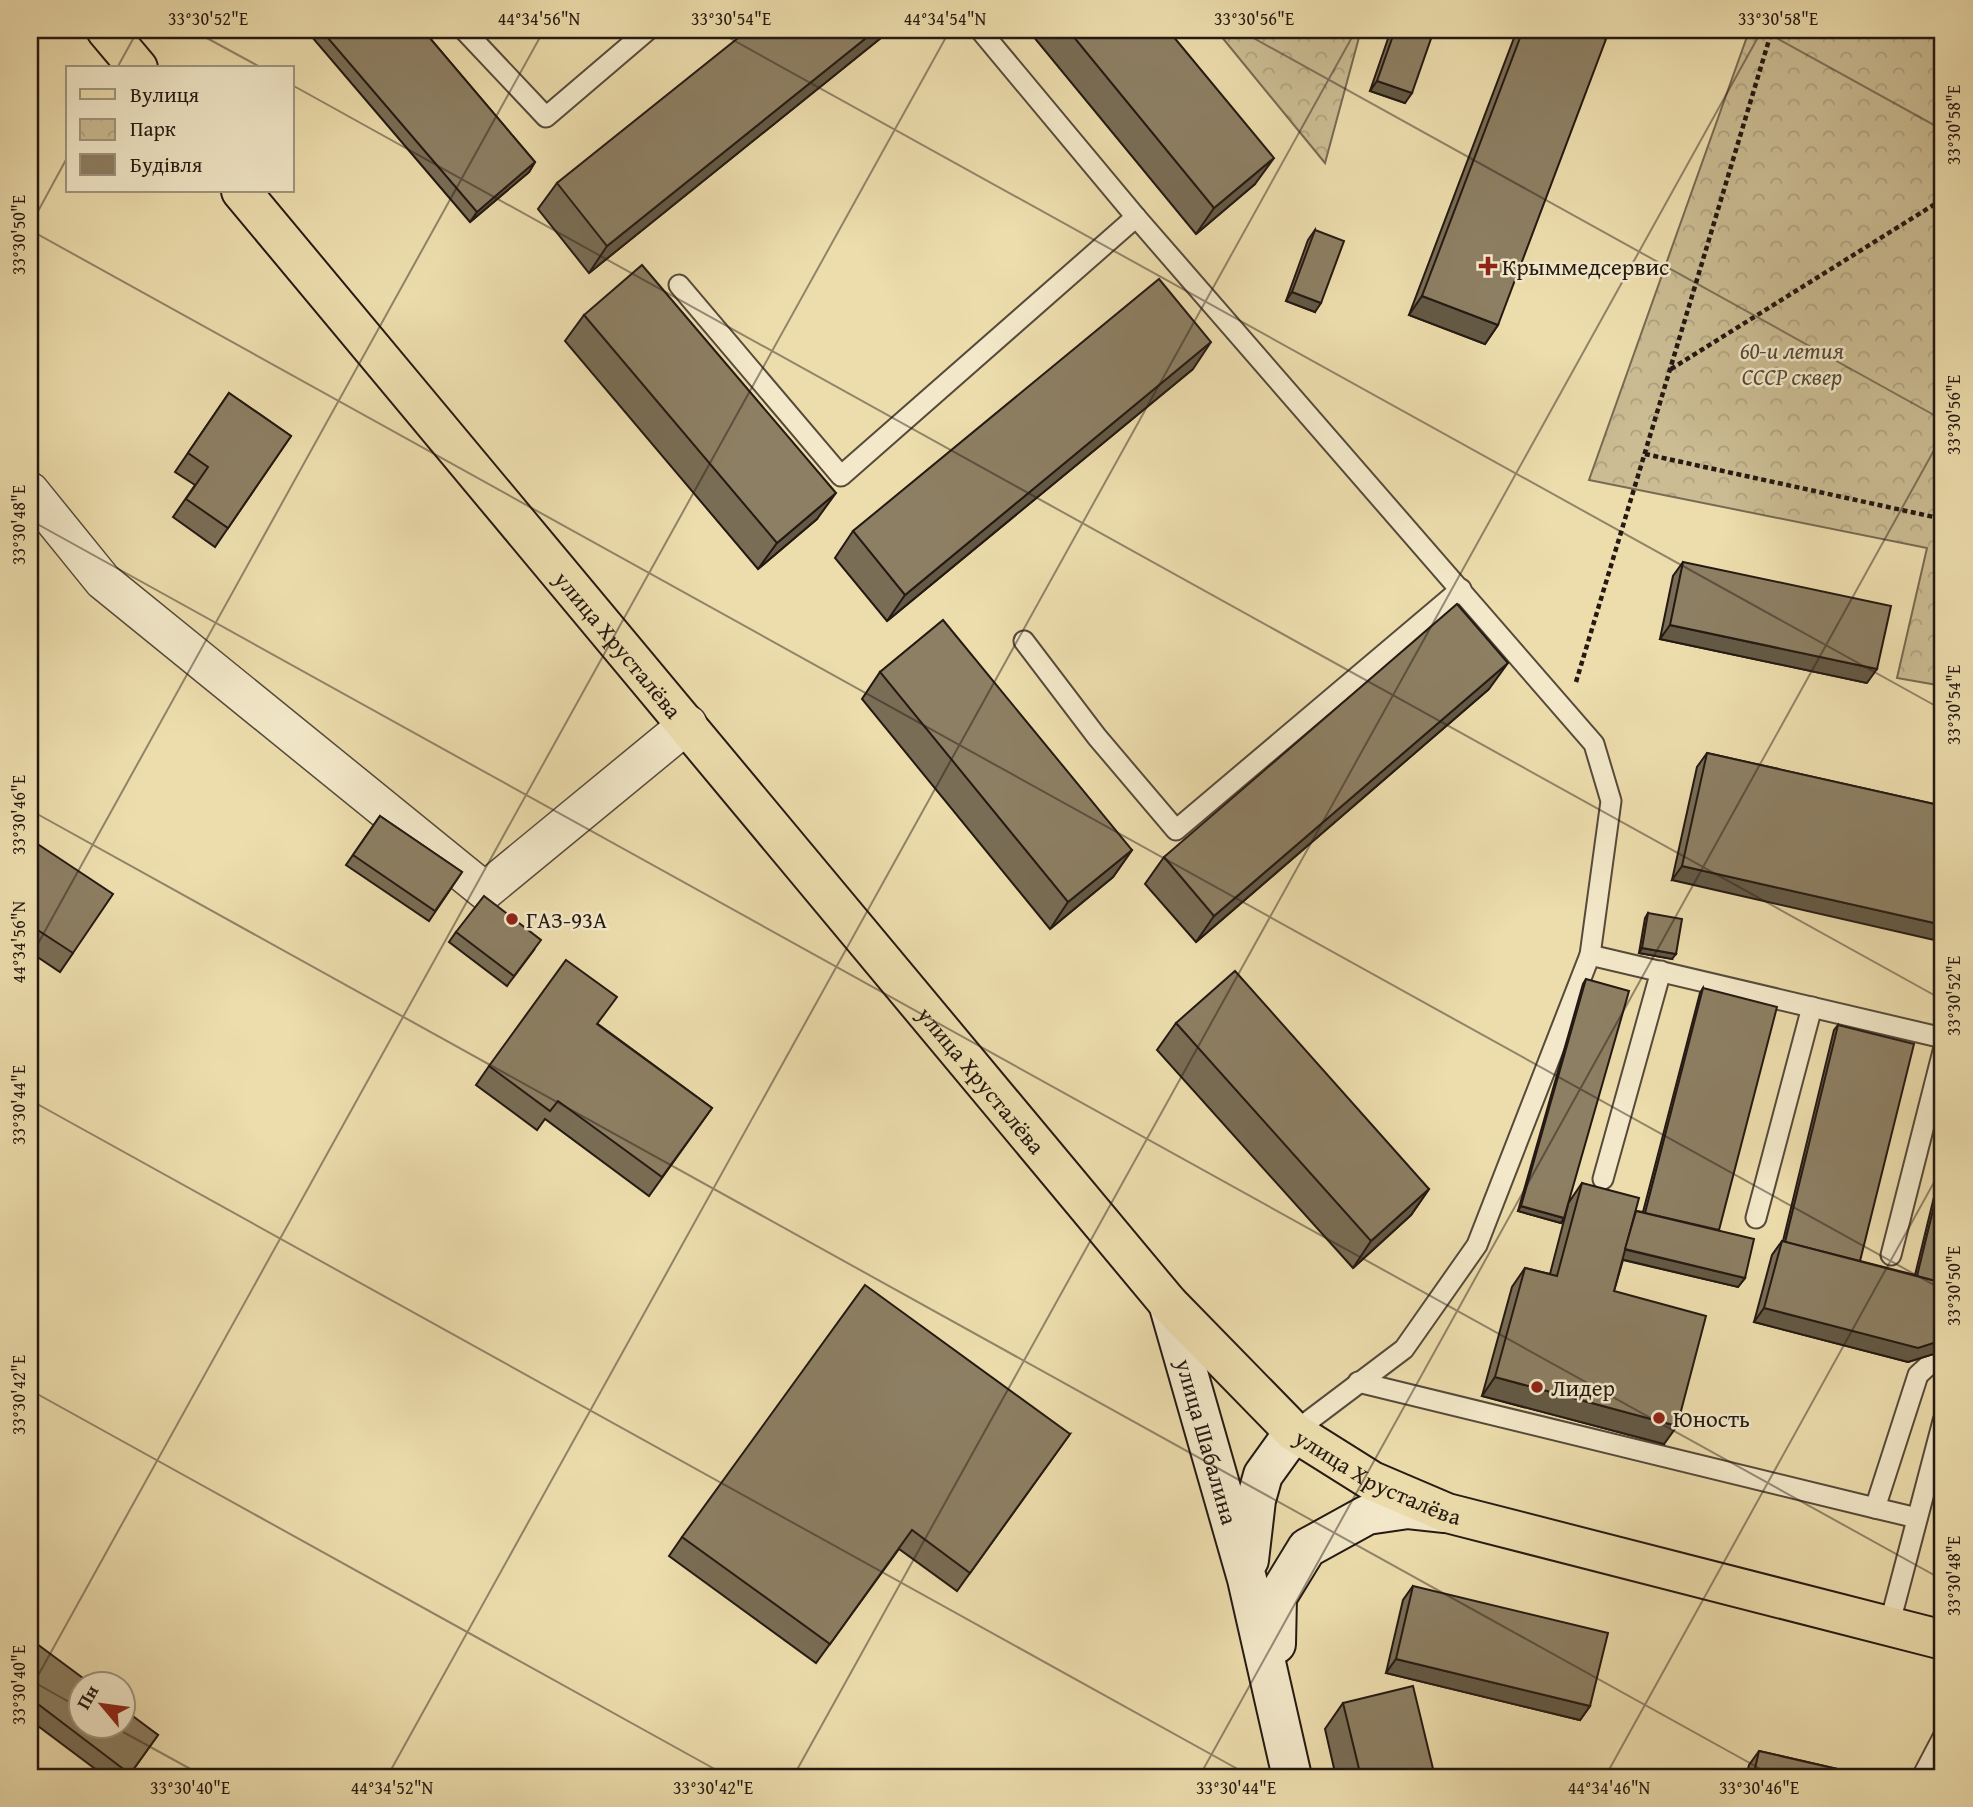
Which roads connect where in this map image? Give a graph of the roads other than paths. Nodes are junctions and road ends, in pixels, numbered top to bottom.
1 (106, 30) edge
2 (464, 30) edge
3 (648, 30) edge
4 (980, 30) edge
5 (136, 66) edge
6 (242, 192) edge
7 (1136, 216) junction
8 (679, 285) dead end
9 (30, 491) edge
10 (1461, 589) junction
11 (1024, 641) dead end
12 (688, 724) junction
13 (1590, 955) junction
14 (1661, 971) junction
15 (1812, 1007) junction
16 (1943, 1038) edge
17 (1943, 1051) edge
18 (1602, 1179) dead end
19 (1756, 1218) dead end
20 (1891, 1255) dead end
21 (1168, 1303) junction
22 (1943, 1352) edge
23 (1358, 1382) junction
24 (1943, 1421) edge
25 (1294, 1432) junction
26 (1875, 1508) junction
27 (1447, 1513) junction
28 (1917, 1518) junction
29 (1247, 1579) junction
30 (1889, 1626) junction
31 (1943, 1640) edge
32 (1275, 1695) junction
33 (1943, 1737) edge
34 (1292, 1777) edge
35 (1922, 1777) edge

1 - 5 main road
2 - 3 lane
4 - 7 lane
6 - 12 main road, улица Хрусталёва
7 - 8 lane
7 - 10 lane
9 - 12 street
10 - 11 lane
10 - 13 lane
12 - 21 main road, улица Хрусталёва
13 - 14 lane
13 - 23 lane
14 - 15 lane
14 - 18 lane
15 - 16 lane
15 - 19 lane
17 - 20 lane
21 - 25 main road, улица Хрусталёва
21 - 29 main road, улица Шабалина
22 - 26 lane
23 - 25 lane
23 - 26 lane
24 - 28 lane
25 - 27 main road, улица Хрусталёва
25 - 29 main road, улица Шабалина
26 - 28 lane
27 - 30 main road, улица Хрусталёва
27 - 32 main road, улица Шабалина
28 - 30 lane
29 - 32 main road, улица Шабалина
30 - 31 main road, улица Хрусталёва
32 - 34 main road, улица Шабалина
33 - 35 lane

